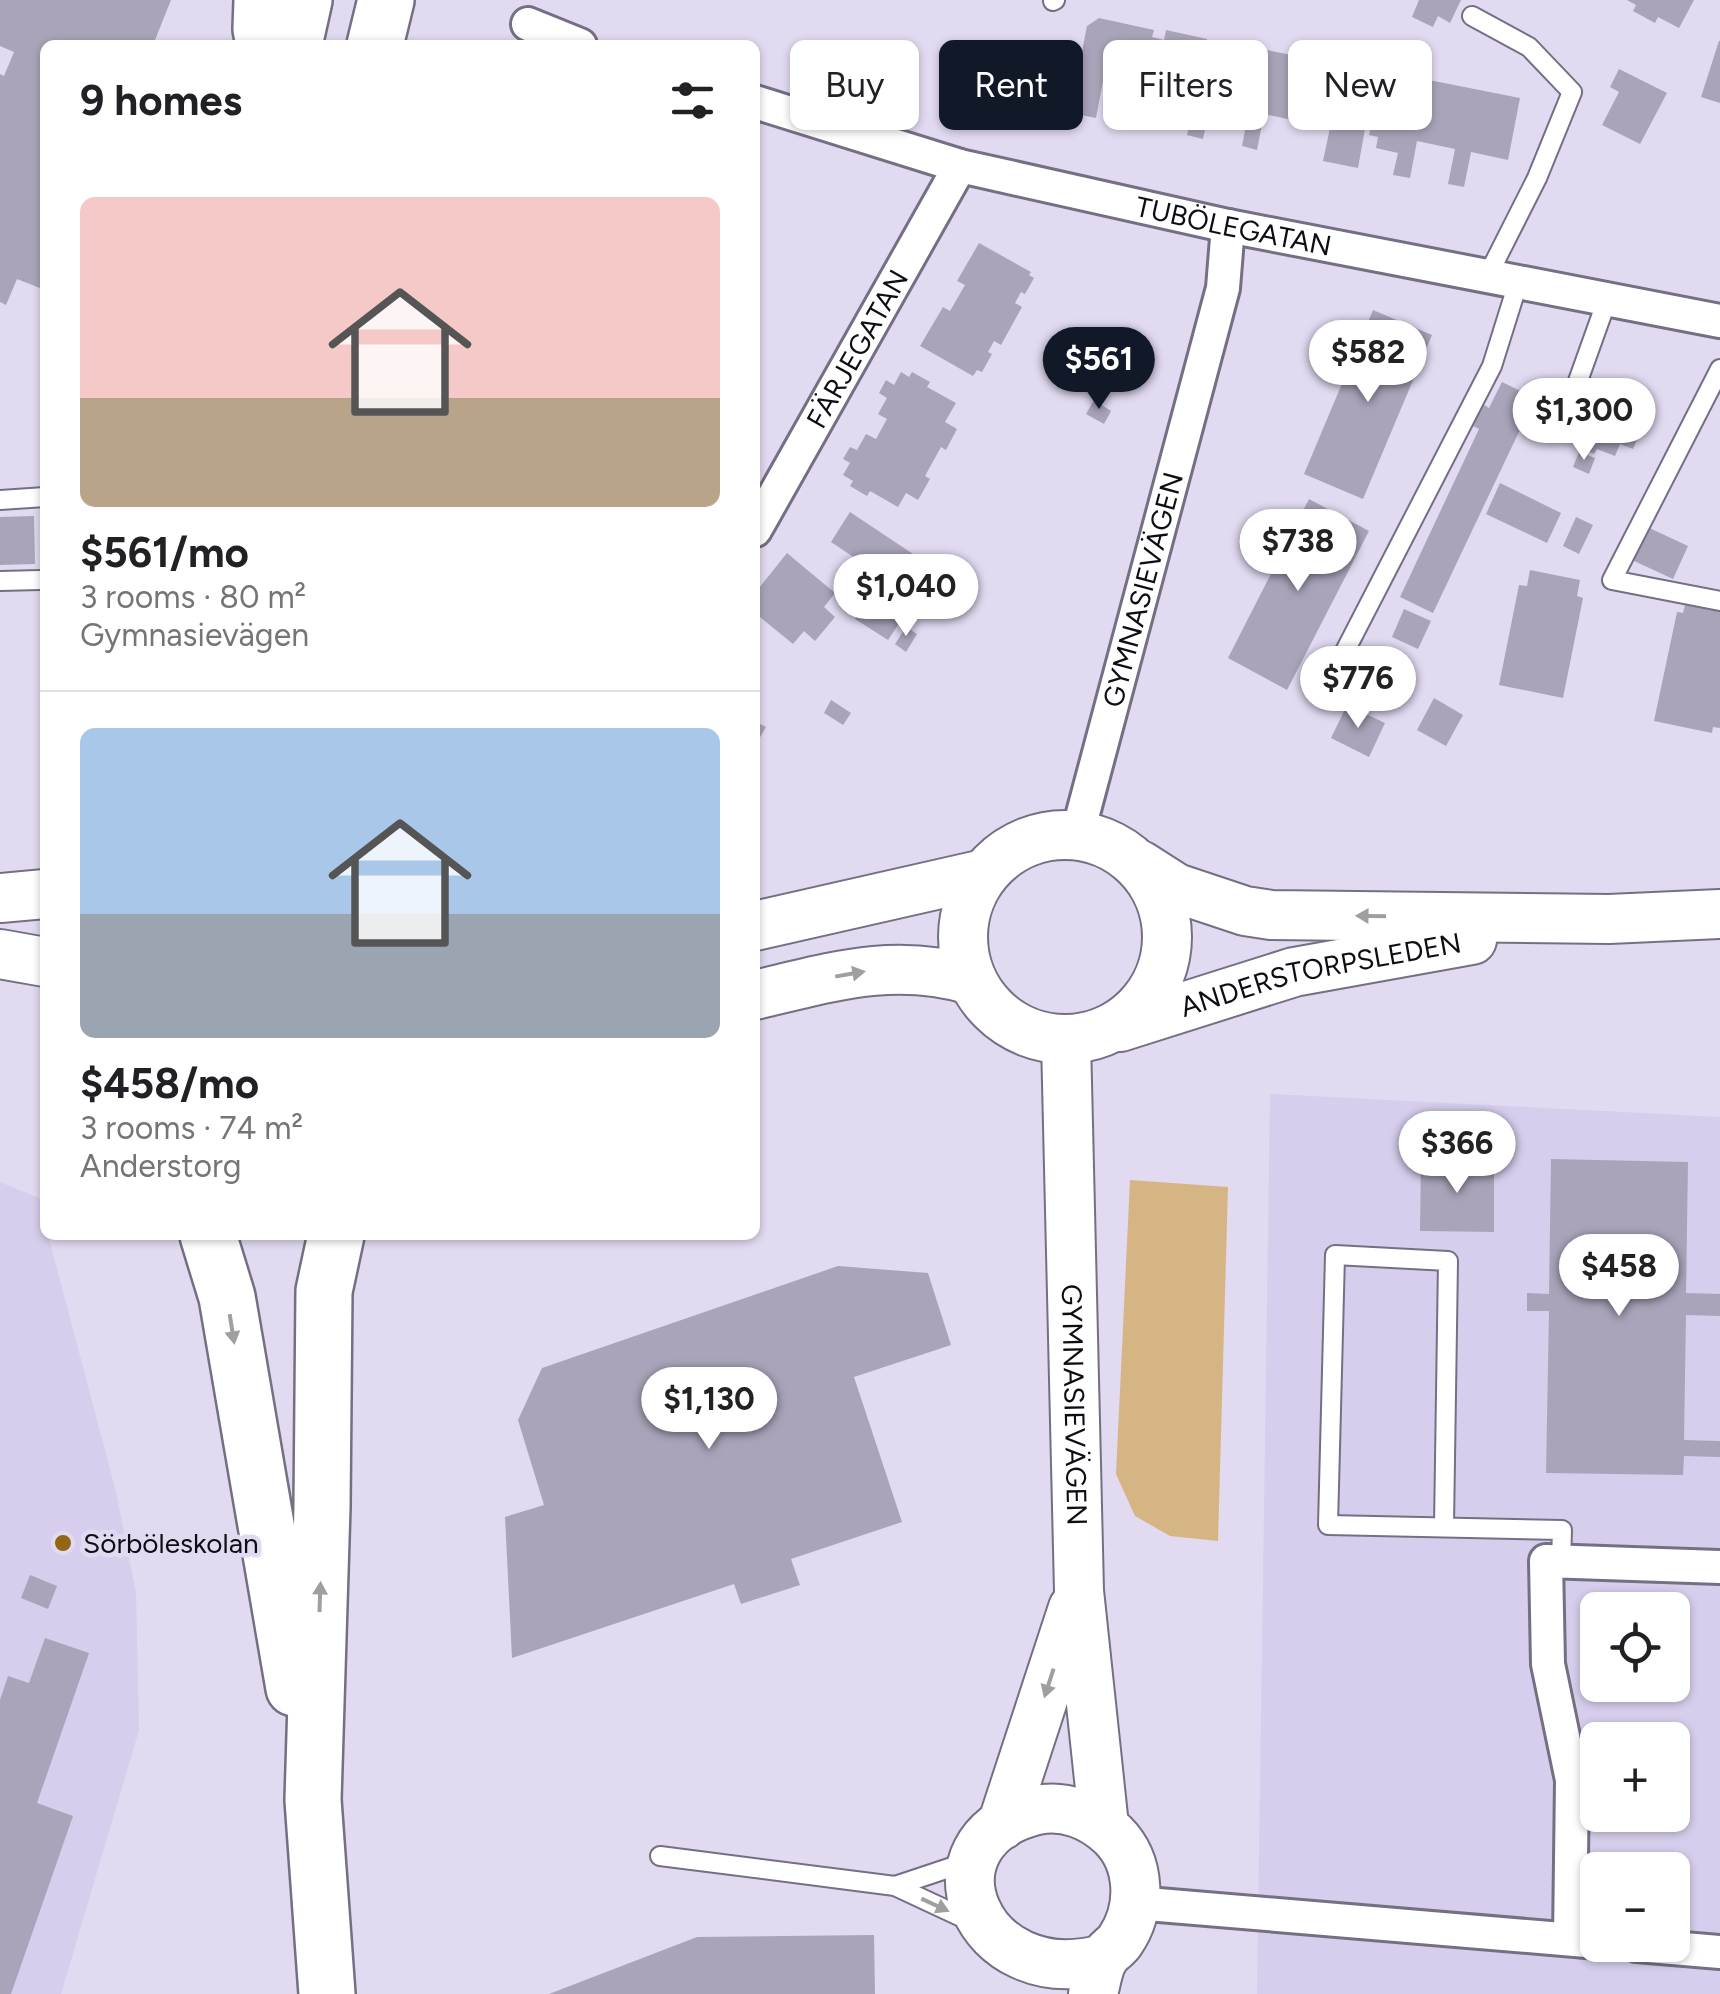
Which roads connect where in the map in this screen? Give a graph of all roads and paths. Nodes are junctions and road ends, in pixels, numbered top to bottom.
1 (262, 0) edge
2 (304, 0) edge
3 (386, 0) edge
4 (1472, 16) dead end
5 (528, 24) dead end
6 (263, 40) edge
7 (295, 40) edge
8 (376, 40) edge
9 (568, 40) edge
10 (760, 104) edge
11 (960, 166) junction
12 (1228, 226) junction
13 (1502, 280) junction
14 (1606, 300) junction
15 (1720, 322) edge
16 (1720, 369) edge
17 (1578, 382) dead end
18 (40, 497) edge
19 (0, 500) edge
20 (760, 521) edge
21 (40, 580) dead end
22 (0, 582) edge
23 (1720, 601) edge
24 (1343, 655) dead end
25 (1077, 836) junction
26 (1128, 856) junction
27 (984, 874) junction
28 (40, 894) edge
29 (0, 898) edge
30 (1720, 914) edge
31 (1609, 919) junction
32 (760, 925) edge
33 (0, 954) edge
34 (40, 961) edge
35 (972, 980) junction
36 (760, 994) edge
37 (1079, 1038) junction
38 (210, 1240) edge
39 (335, 1240) edge
40 (1444, 1526) junction
41 (1561, 1562) junction
42 (1720, 1566) edge
43 (1079, 1591) junction
44 (314, 1800) junction
45 (1104, 1826) junction
46 (989, 1842) junction
47 (660, 1856) dead end
48 (895, 1886) junction
49 (1580, 1887) edge
50 (1136, 1904) junction
51 (1580, 1940) edge
52 (1690, 1949) edge
53 (1720, 1952) edge
54 (996, 1958) edge
55 (1098, 1976) edge
56 (327, 1994) edge

1 - 6 highway
2 - 7 highway
3 - 8 highway
4 - 13 lane
5 - 9 street
10 - 11 street, TUBÖLEGATAN
11 - 12 street, TUBÖLEGATAN
11 - 20 street, FÄRJEGATAN
12 - 13 street, TUBÖLEGATAN
12 - 25 street, GYMNASIEVÄGEN
13 - 14 street, TUBÖLEGATAN
13 - 24 lane
14 - 15 street, TUBÖLEGATAN
14 - 17 lane
16 - 23 lane
18 - 19 lane
21 - 22 lane
25 - 26 main road, ANDERSTORPSLEDEN
25 - 27 main road
31 -> 26 main road, ANDERSTORPSLEDEN
26 - 37 main road
27 - 32 main road
27 - 35 main road
28 - 29 main road
30 - 31 main road, ANDERSTORPSLEDEN
31 - 37 main road, ANDERSTORPSLEDEN
33 - 34 main road
36 -> 35 main road
35 - 37 main road
37 - 43 main road, GYMNASIEVÄGEN
38 -> 44 highway
44 -> 39 highway
40 - 40 lane
40 - 41 lane
41 - 42 street
41 - 49 street
43 - 45 main road, GYMNASIEVÄGEN
43 -> 46 main road, GYMNASIEVÄGEN
44 - 56 highway
45 - 46 main road
45 - 50 main road
46 - 48 lane
46 - 54 main road
47 - 48 lane
48 -> 54 lane
50 - 51 street
50 - 55 main road
52 - 53 street
54 - 55 main road

